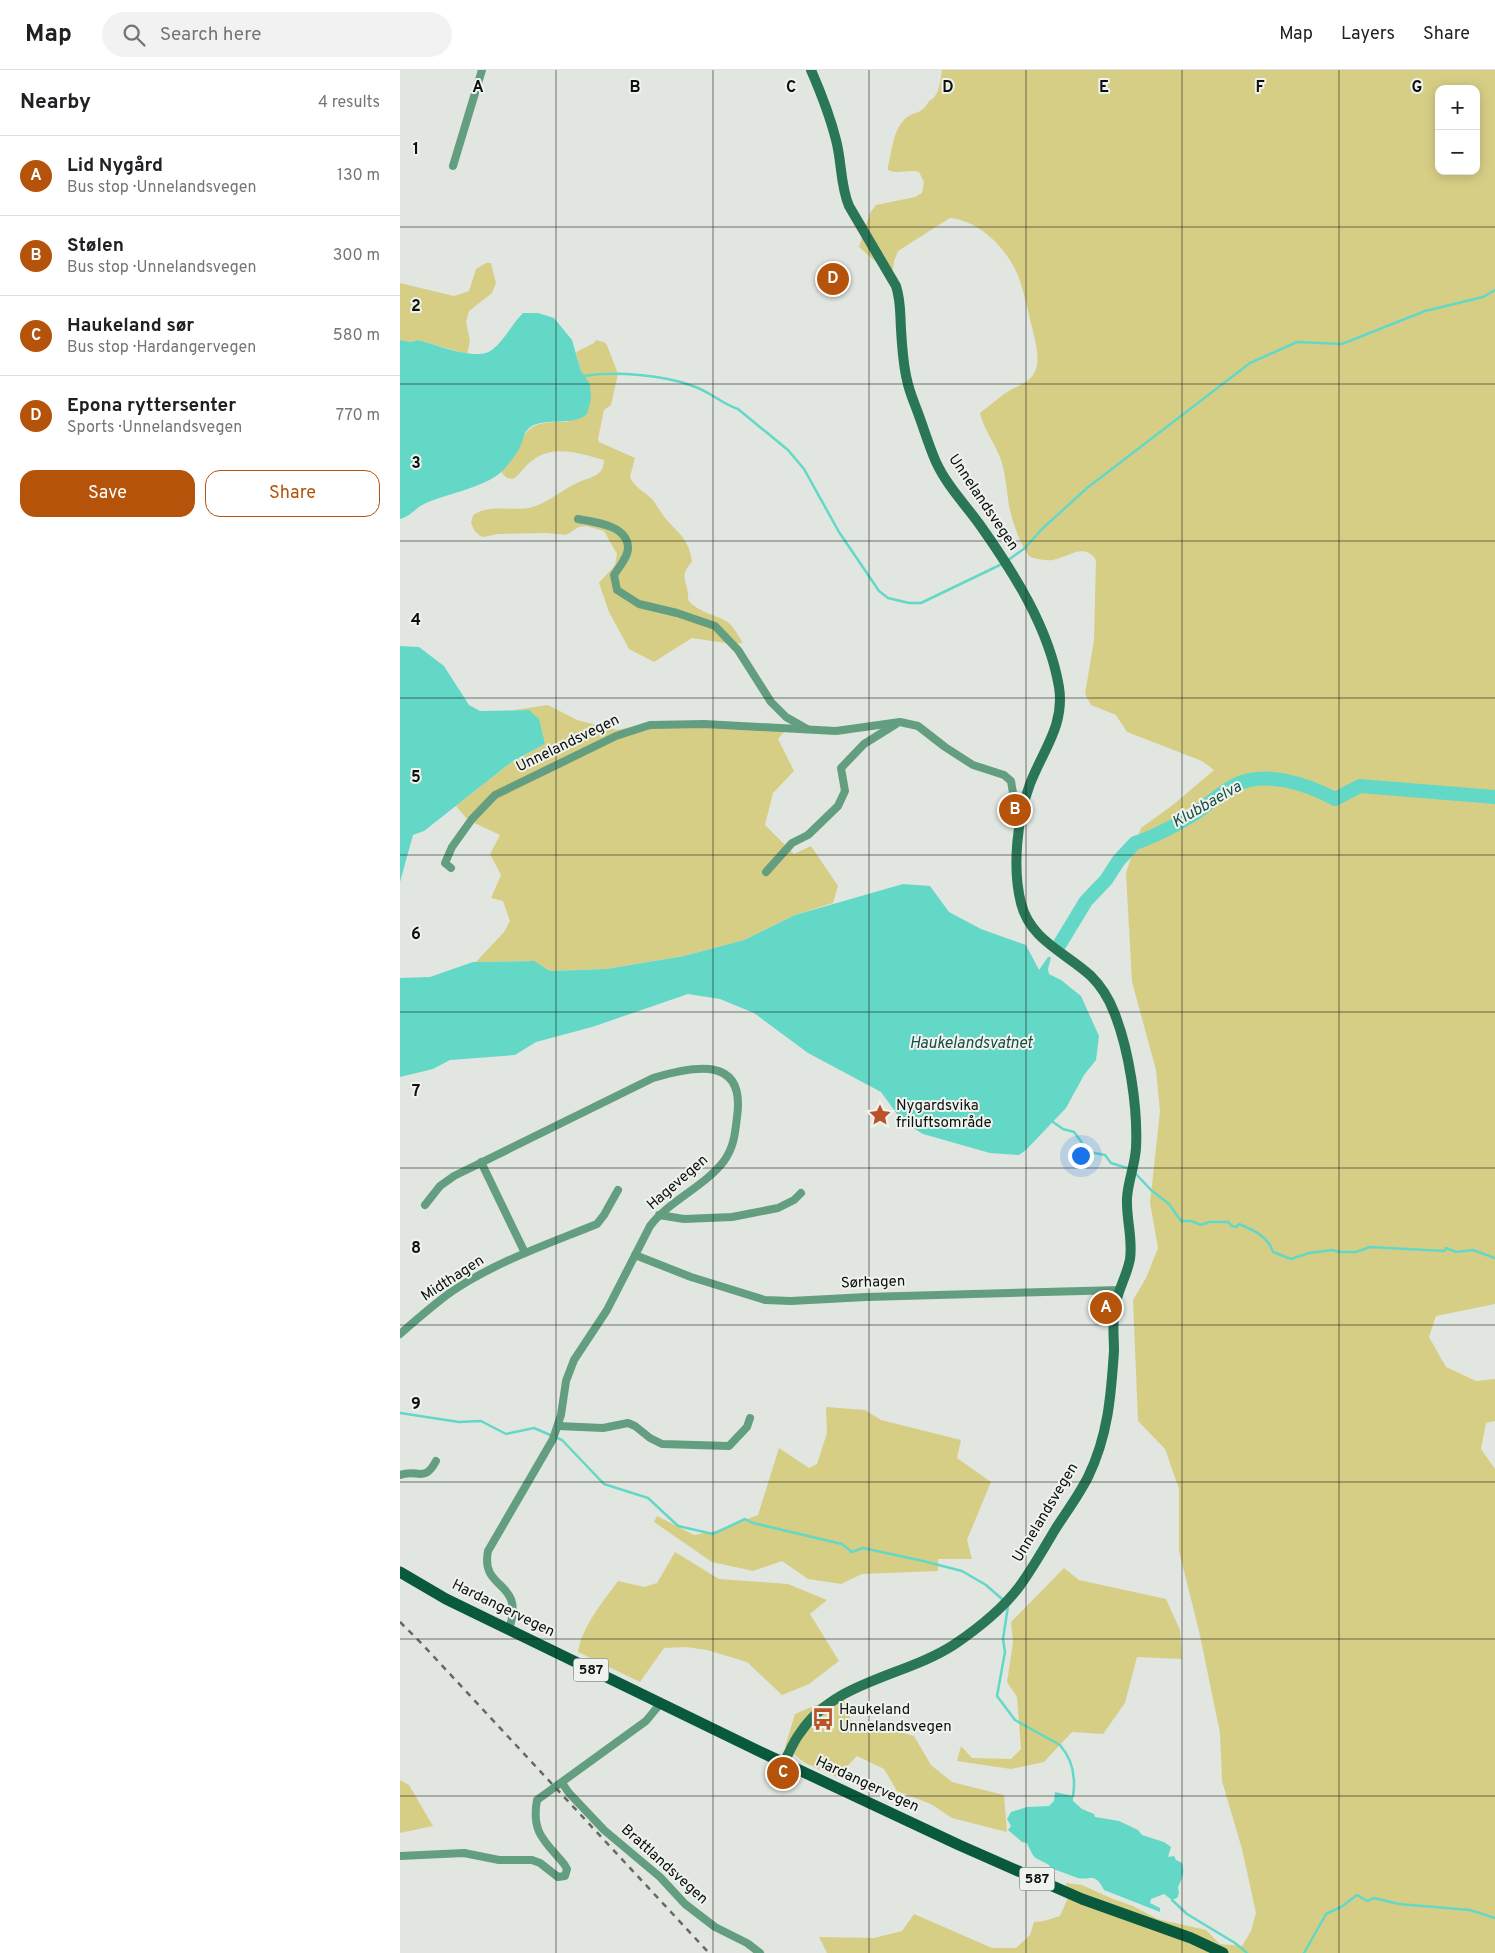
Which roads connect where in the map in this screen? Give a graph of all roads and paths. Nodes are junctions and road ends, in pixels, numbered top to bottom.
1 (482, 70) edge
2 (811, 70) edge
3 (453, 166) dead end
4 (578, 519) dead end
5 (900, 722) junction
6 (809, 730) junction
7 (1022, 809) junction
8 (451, 868) dead end
9 (766, 872) dead end
10 (481, 1162) junction
11 (618, 1190) dead end
12 (801, 1192) dead end
13 (425, 1205) dead end
14 (659, 1215) junction
15 (525, 1253) junction
16 (635, 1255) junction
17 (1120, 1290) junction
18 (400, 1334) edge
19 (750, 1418) dead end
20 (556, 1433) junction
21 (436, 1461) dead end
22 (400, 1475) edge
23 (400, 1572) edge
24 (509, 1629) junction
25 (660, 1704) junction
26 (784, 1763) junction
27 (562, 1783) junction
28 (400, 1856) edge
29 (760, 1953) edge
30 (1223, 1953) edge

1 - 3 street
2 - 7 main road, Unnelandsvegen
4 - 6 street, Unnelandsvegen
5 - 6 street, Unnelandsvegen
5 - 7 street, Unnelandsvegen
5 - 9 street
6 - 8 street, Unnelandsvegen
7 - 17 main road, Unnelandsvegen
10 - 13 street, Hagevegen
10 - 14 street, Hagevegen
10 - 15 street
11 - 15 street, Midthagen
12 - 14 street
14 - 16 street, Hagevegen
15 - 18 street, Midthagen
16 - 17 street, Sørhagen
16 - 20 street, Hagevegen
17 - 26 main road, Unnelandsvegen
19 - 20 street
20 - 24 street, Hagevegen
21 - 22 street
23 - 24 main road, Hardangervegen / 587
24 - 25 main road, Hardangervegen / 587
25 - 26 main road, Hardangervegen / 587
25 - 27 street
26 - 30 main road, Hardangervegen / 587
27 - 28 street
27 - 29 street, Brattlandsvegen

